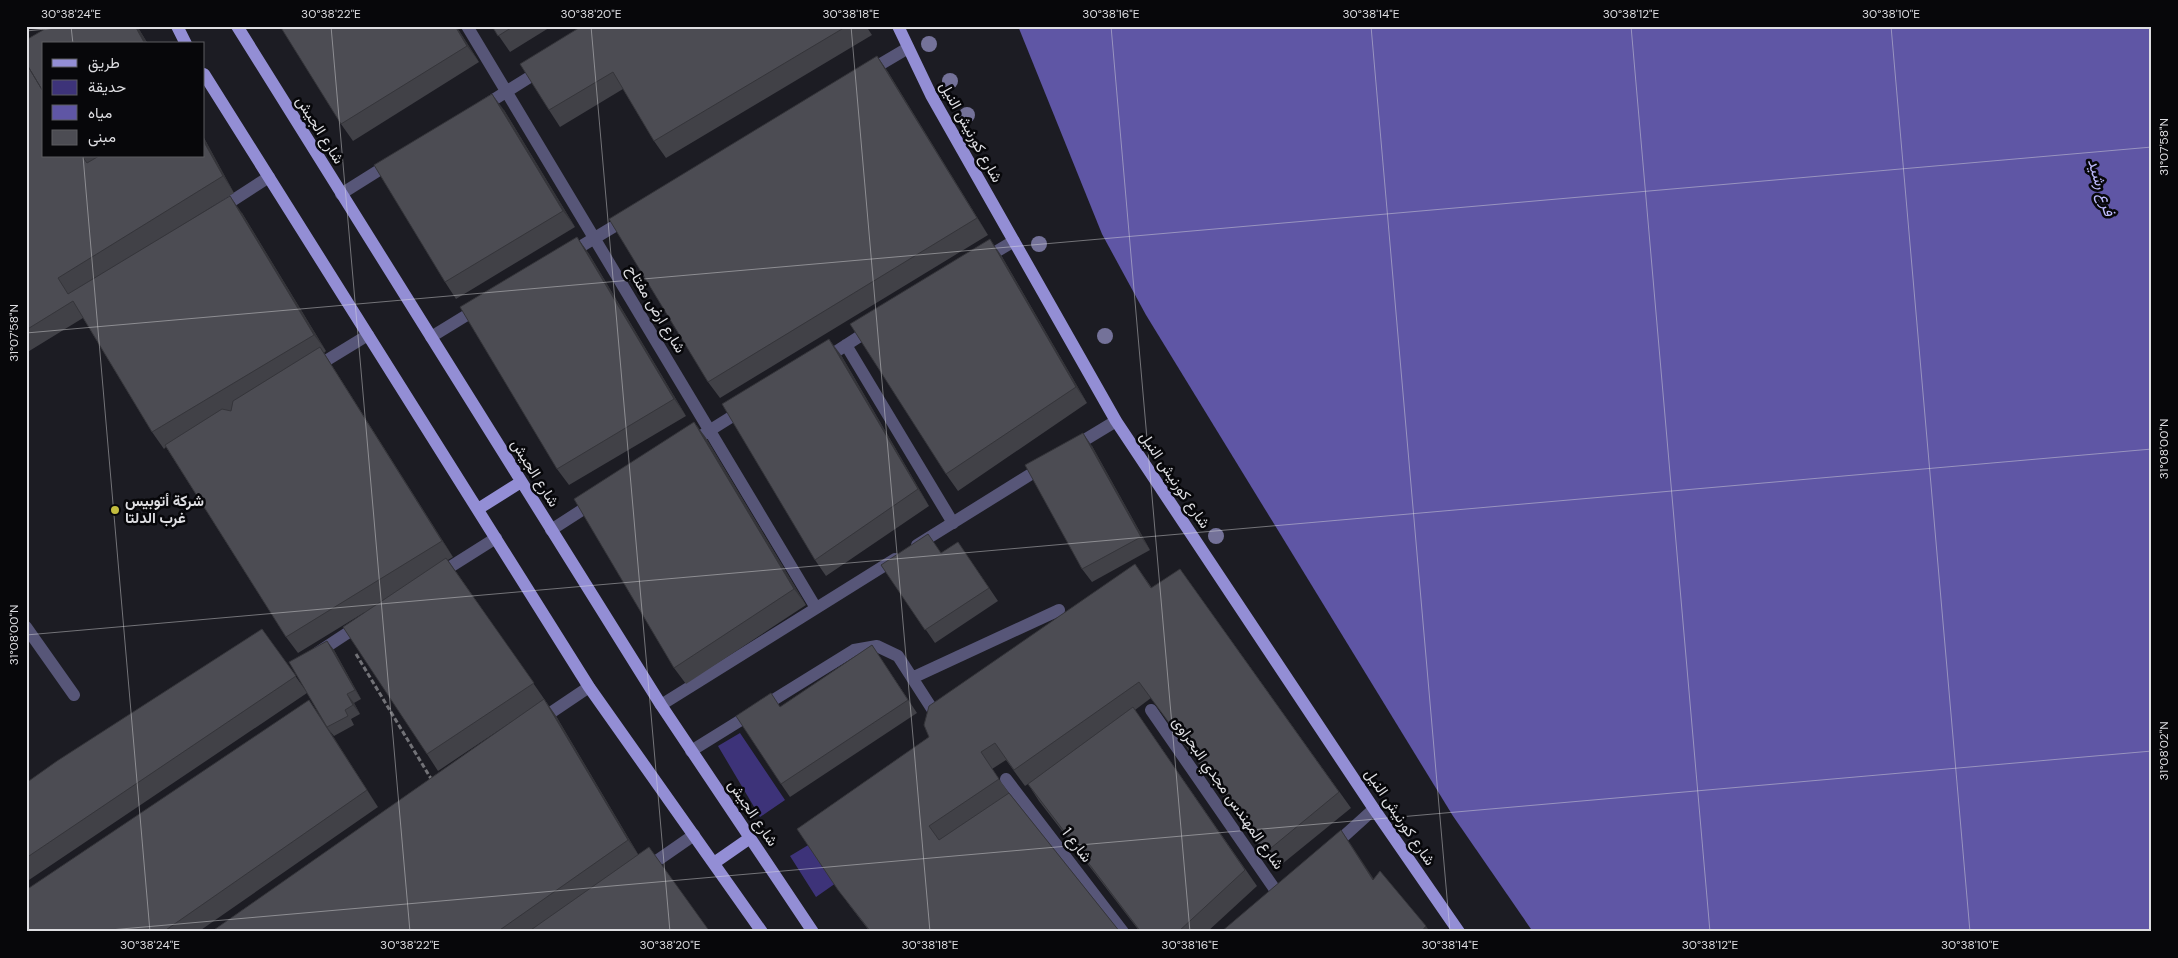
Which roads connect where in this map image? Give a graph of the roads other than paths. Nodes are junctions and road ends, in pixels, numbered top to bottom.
1 (176, 26) edge
2 (237, 26) edge
3 (467, 26) edge
4 (898, 26) edge
5 (185, 42) edge
6 (908, 48) junction
7 (556, 62) edge
8 (205, 76) edge
9 (857, 79) edge
10 (506, 92) junction
11 (474, 112) edge
12 (407, 153) edge
13 (269, 177) junction
14 (341, 194) junction
15 (636, 212) edge
16 (210, 215) edge
17 (594, 238) junction
18 (1014, 240) junction
19 (561, 258) edge
20 (972, 267) edge
21 (488, 302) edge
22 (880, 324) edge
23 (368, 335) junction
24 (431, 337) junction
25 (846, 345) junction
26 (814, 365) edge
27 (302, 375) edge
28 (758, 400) edge
29 (1116, 421) junction
30 (710, 430) junction
31 (693, 441) edge
32 (521, 482) junction
33 (609, 493) edge
34 (478, 509) junction
35 (953, 523) junction
36 (551, 530) junction
37 (496, 538) junction
38 (429, 581) edge
39 (816, 608) junction
40 (1059, 610) dead end
41 (370, 619) edge
42 (26, 627) edge
43 (305, 661) edge
44 (912, 678) junction
45 (589, 687) junction
46 (74, 695) dead end
47 (661, 705) junction
48 (1151, 710) edge
49 (936, 714) edge
50 (526, 730) edge
51 (691, 751) junction
52 (1006, 778) edge
53 (1374, 809) junction
54 (694, 835) junction
55 (750, 838) junction
56 (1322, 855) edge
57 (714, 863) junction
58 (632, 878) edge
59 (1279, 894) edge
60 (762, 932) edge
61 (813, 932) edge
62 (1123, 932) edge
63 (1459, 932) edge

1 - 5 main road
2 - 14 main road, شارع الجيش
3 - 10 street, شارع ارض مفتاح
4 - 6 main road, شارع كورنيش النيل
6 - 9 street
6 - 18 main road, شارع كورنيش النيل
7 - 10 street
8 - 13 main road
10 - 11 street
10 - 17 street, شارع ارض مفتاح
12 - 14 street
13 - 16 street
13 - 23 main road
14 - 24 main road, شارع الجيش
15 - 17 street
17 - 19 street
17 - 30 street, شارع ارض مفتاح
18 - 20 street
18 - 29 main road, شارع كورنيش النيل
21 - 24 street
22 - 25 street
23 - 27 street
23 - 34 main road
24 - 32 main road, شارع الجيش
25 - 26 street
25 - 35 street
28 - 30 street
29 - 35 street
29 - 53 main road, شارع كورنيش النيل
30 - 31 street
30 - 39 street, شارع ارض مفتاح
32 - 34 main road
32 - 36 main road, شارع الجيش
33 - 36 street
34 - 37 main road
35 - 39 street
36 - 47 main road, شارع الجيش
37 - 38 street
37 - 45 main road
39 - 47 street
40 - 44 street
41 - 43 street
42 - 46 street
44 - 49 street
44 - 51 street
45 - 50 street
45 - 54 main road
47 - 51 main road, شارع الجيش
48 - 59 street, شارع المهندس مجدي البحراوى
51 - 55 main road, شارع الجيش
52 - 62 street, شارع 1
53 - 56 street
53 - 63 main road, شارع كورنيش النيل
54 - 57 main road
54 - 58 street
55 - 57 main road
55 - 61 main road, شارع الجيش
57 - 60 main road

